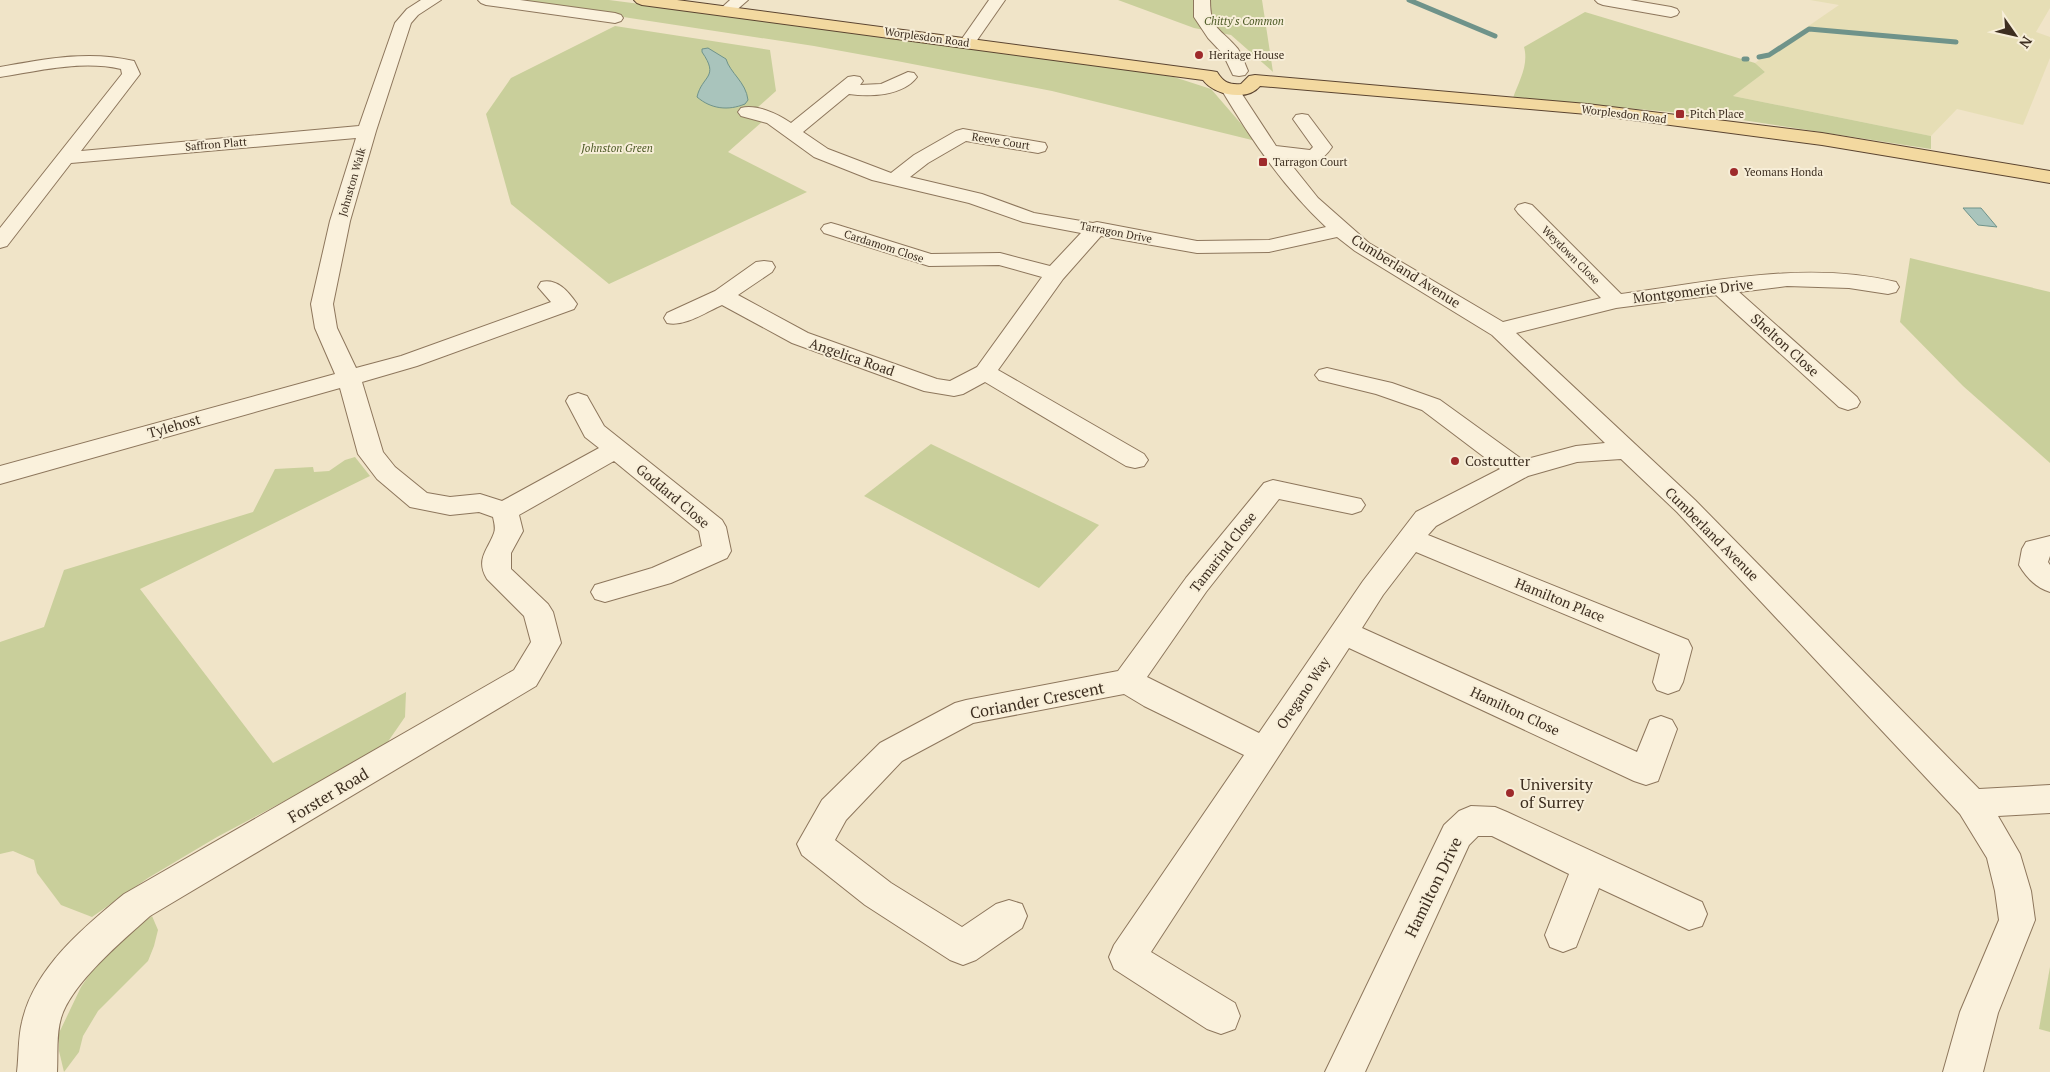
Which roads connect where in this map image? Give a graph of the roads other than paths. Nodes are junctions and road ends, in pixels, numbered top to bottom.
1 (433, 0) edge
2 (486, 0) edge
3 (642, 0) edge
4 (740, 0) edge
5 (997, 0) edge
6 (1202, 0) edge
7 (1603, 0) edge
8 (726, 11) junction
9 (1671, 12) dead end
10 (615, 18) dead end
11 (967, 43) junction
12 (0, 72) edge
13 (908, 78) dead end
14 (1234, 79) junction
15 (747, 112) dead end
16 (1302, 119) dead end
17 (367, 131) junction
18 (792, 132) junction
19 (1038, 147) dead end
20 (1272, 151) junction
21 (66, 158) junction
22 (2050, 177) edge
23 (894, 180) junction
24 (1525, 209) dead end
25 (1097, 228) junction
26 (832, 229) dead end
27 (1341, 230) junction
28 (0, 242) edge
29 (764, 267) dead end
30 (1055, 274) junction
31 (549, 287) dead end
32 (1888, 287) dead end
33 (1722, 288) junction
34 (724, 296) junction
35 (1616, 301) junction
36 (675, 318) dead end
37 (1500, 330) junction
38 (985, 372) junction
39 (1328, 375) dead end
40 (349, 378) junction
41 (578, 401) dead end
42 (1848, 402) dead end
43 (616, 449) junction
44 (1625, 450) junction
45 (1135, 460) dead end
46 (1519, 470) junction
47 (0, 475) edge
48 (1352, 505) dead end
49 (505, 511) junction
50 (1411, 539) junction
51 (2050, 546) edge
52 (2050, 582) edge
53 (605, 592) dead end
54 (1344, 633) junction
55 (1128, 681) junction
56 (1668, 682) dead end
57 (1661, 729) dead end
58 (1264, 750) junction
59 (2050, 799) edge
60 (1972, 804) junction
61 (1589, 868) junction
62 (1689, 914) dead end
63 (1009, 916) dead end
64 (1563, 935) dead end
65 (1221, 1016) dead end
66 (37, 1072) edge
67 (1345, 1072) edge
68 (1963, 1072) edge

1 - 17 street, Johnston Walk
2 - 10 street
3 - 8 main road, Worplesdon Road
4 - 8 street
5 - 11 street
6 - 14 street, Cumberland Avenue
7 - 9 street
8 - 11 main road, Worplesdon Road
11 - 14 main road, Worplesdon Road
12 - 21 street
13 - 18 street
14 - 20 street, Cumberland Avenue
14 - 22 main road, Worplesdon Road
15 - 18 street, Tarragon Drive
16 - 20 street
17 - 21 street, Saffron Platt
17 - 40 street, Johnston Walk
18 - 23 street, Tarragon Drive
19 - 23 street, Reeve Court
20 - 27 street, Cumberland Avenue
21 - 28 street
23 - 25 street, Tarragon Drive
24 - 35 street, Weydown Close
25 - 27 street, Tarragon Drive
25 - 30 street, Angelica Road
26 - 30 street, Cardamom Close
27 - 37 street, Cumberland Avenue
29 - 34 street
30 - 38 street, Angelica Road
31 - 40 street
32 - 33 street, Montgomerie Drive
33 - 35 street, Montgomerie Drive
33 - 42 street, Shelton Close
34 - 36 street
34 - 38 street, Angelica Road
35 - 37 street, Montgomerie Drive
37 - 44 street, Cumberland Avenue
38 - 45 street
39 - 46 street
40 - 47 street, Tylehost
40 - 49 street, Johnston Walk
41 - 43 street, Goddard Close
43 - 49 street
43 - 53 street, Goddard Close
44 - 46 street, Oregano Way
44 - 60 street, Cumberland Avenue
46 - 50 street, Oregano Way
48 - 55 street, Tamarind Close
49 - 66 street, Forster Road
50 - 54 street, Oregano Way
50 - 56 street, Hamilton Place
51 - 52 street
54 - 57 street, Hamilton Close
54 - 58 street, Oregano Way
55 - 58 street
55 - 63 street, Coriander Crescent
58 - 65 street, Oregano Way
59 - 60 street
60 - 68 street, Cumberland Avenue
61 - 62 street, Hamilton Drive
61 - 64 street
61 - 67 street, Hamilton Drive

